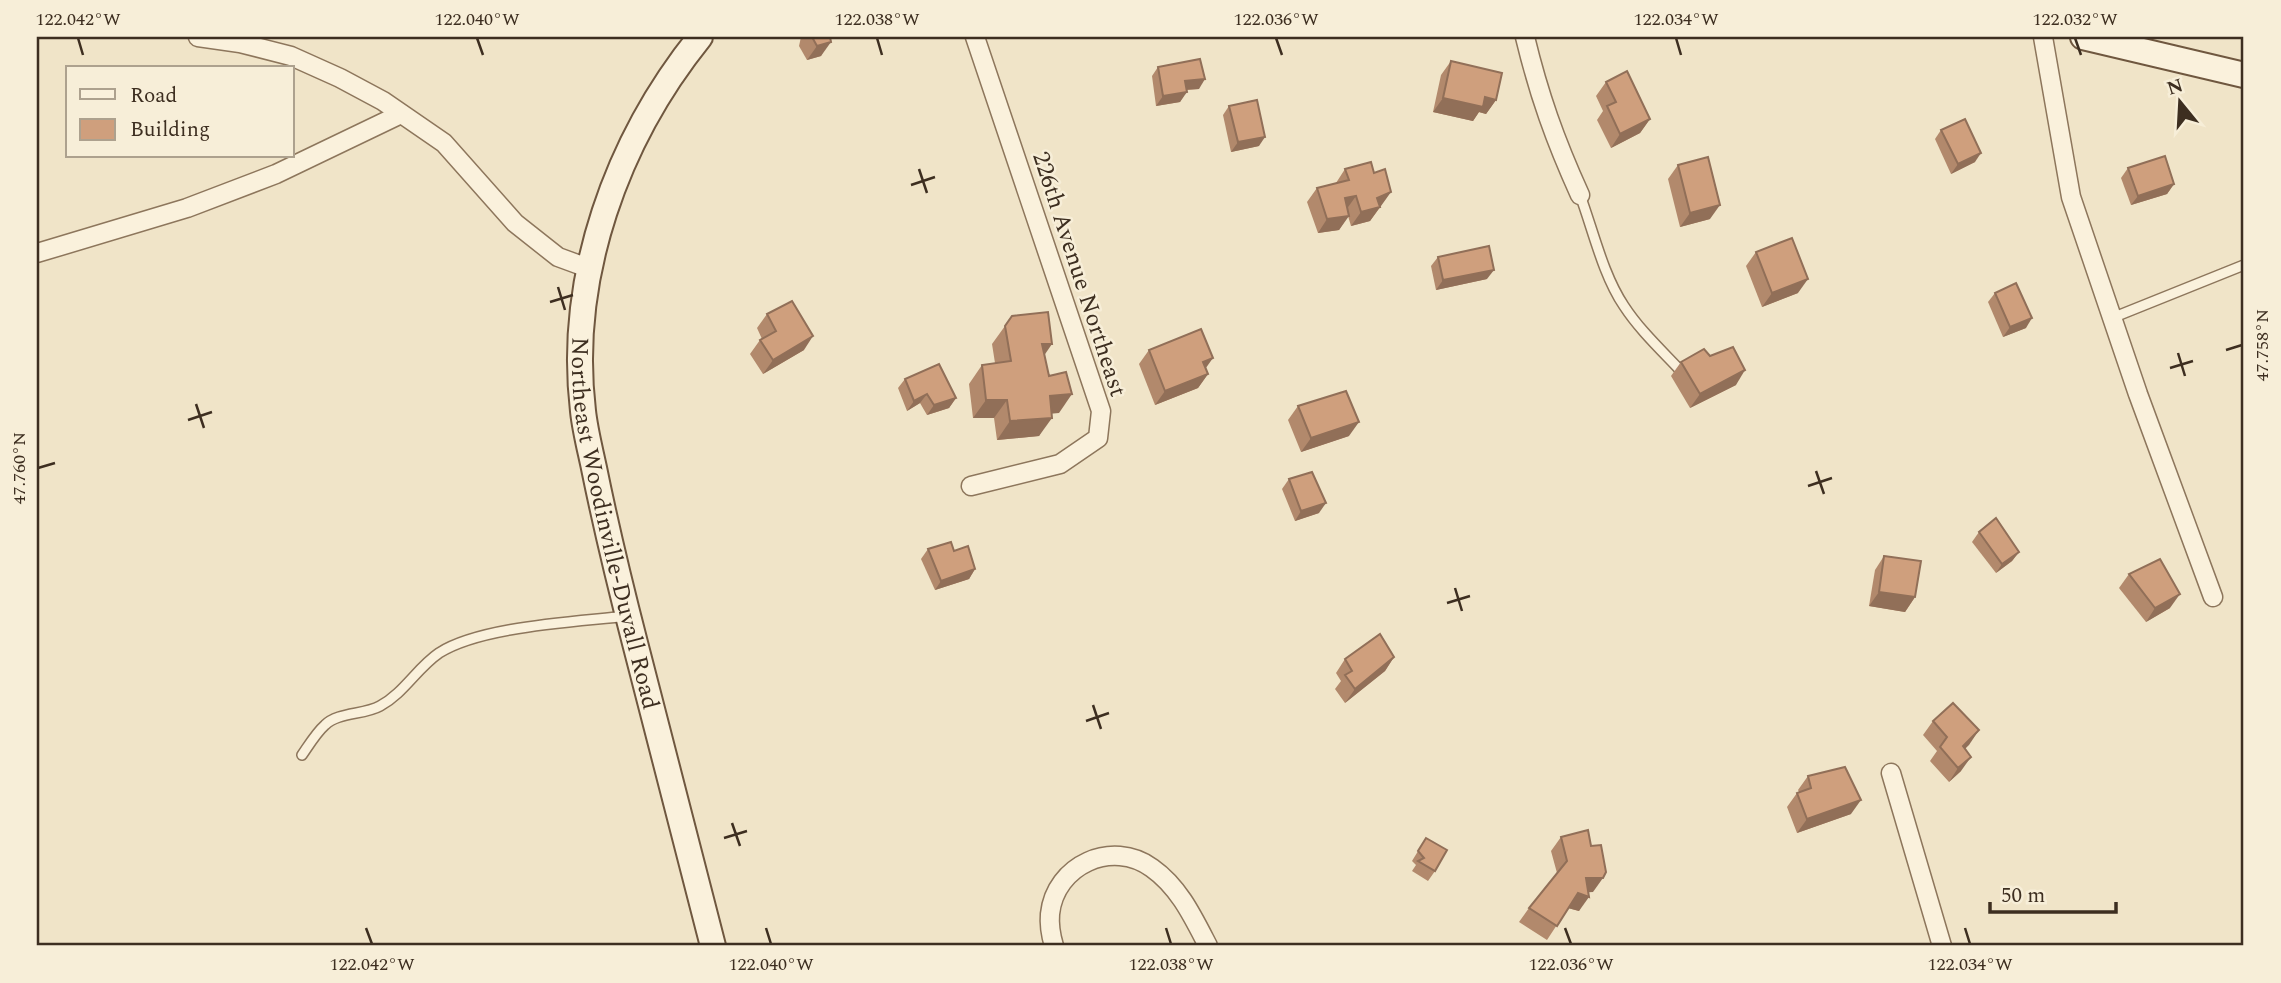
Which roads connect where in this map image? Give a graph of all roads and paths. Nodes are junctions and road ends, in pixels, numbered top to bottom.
1 (198, 37) edge
2 (700, 37) edge
3 (975, 37) edge
4 (1525, 37) edge
5 (2043, 37) edge
6 (2083, 37) edge
7 (2244, 75) edge
8 (401, 114) junction
9 (1580, 195) joint
10 (37, 253) edge
11 (2244, 265) edge
12 (588, 268) junction
13 (2112, 318) junction
14 (1678, 368) edge
15 (971, 486) dead end
16 (2213, 597) dead end
17 (628, 616) junction
18 (302, 755) dead end
19 (1891, 773) dead end
20 (713, 946) edge
21 (1054, 946) edge
22 (1208, 946) edge
23 (1942, 946) edge

1 - 8 street
2 - 12 main road, Northeast Woodinville-Duvall Road
3 - 15 street, 226th Avenue Northeast
4 - 9 street
5 - 13 street
6 - 7 main road
8 - 10 street
8 - 12 street
9 - 14 lane
11 - 13 lane
12 - 17 main road, Northeast Woodinville-Duvall Road
13 - 16 street
17 - 18 lane
17 - 20 main road, Northeast Woodinville-Duvall Road
19 - 23 street
21 - 22 street

